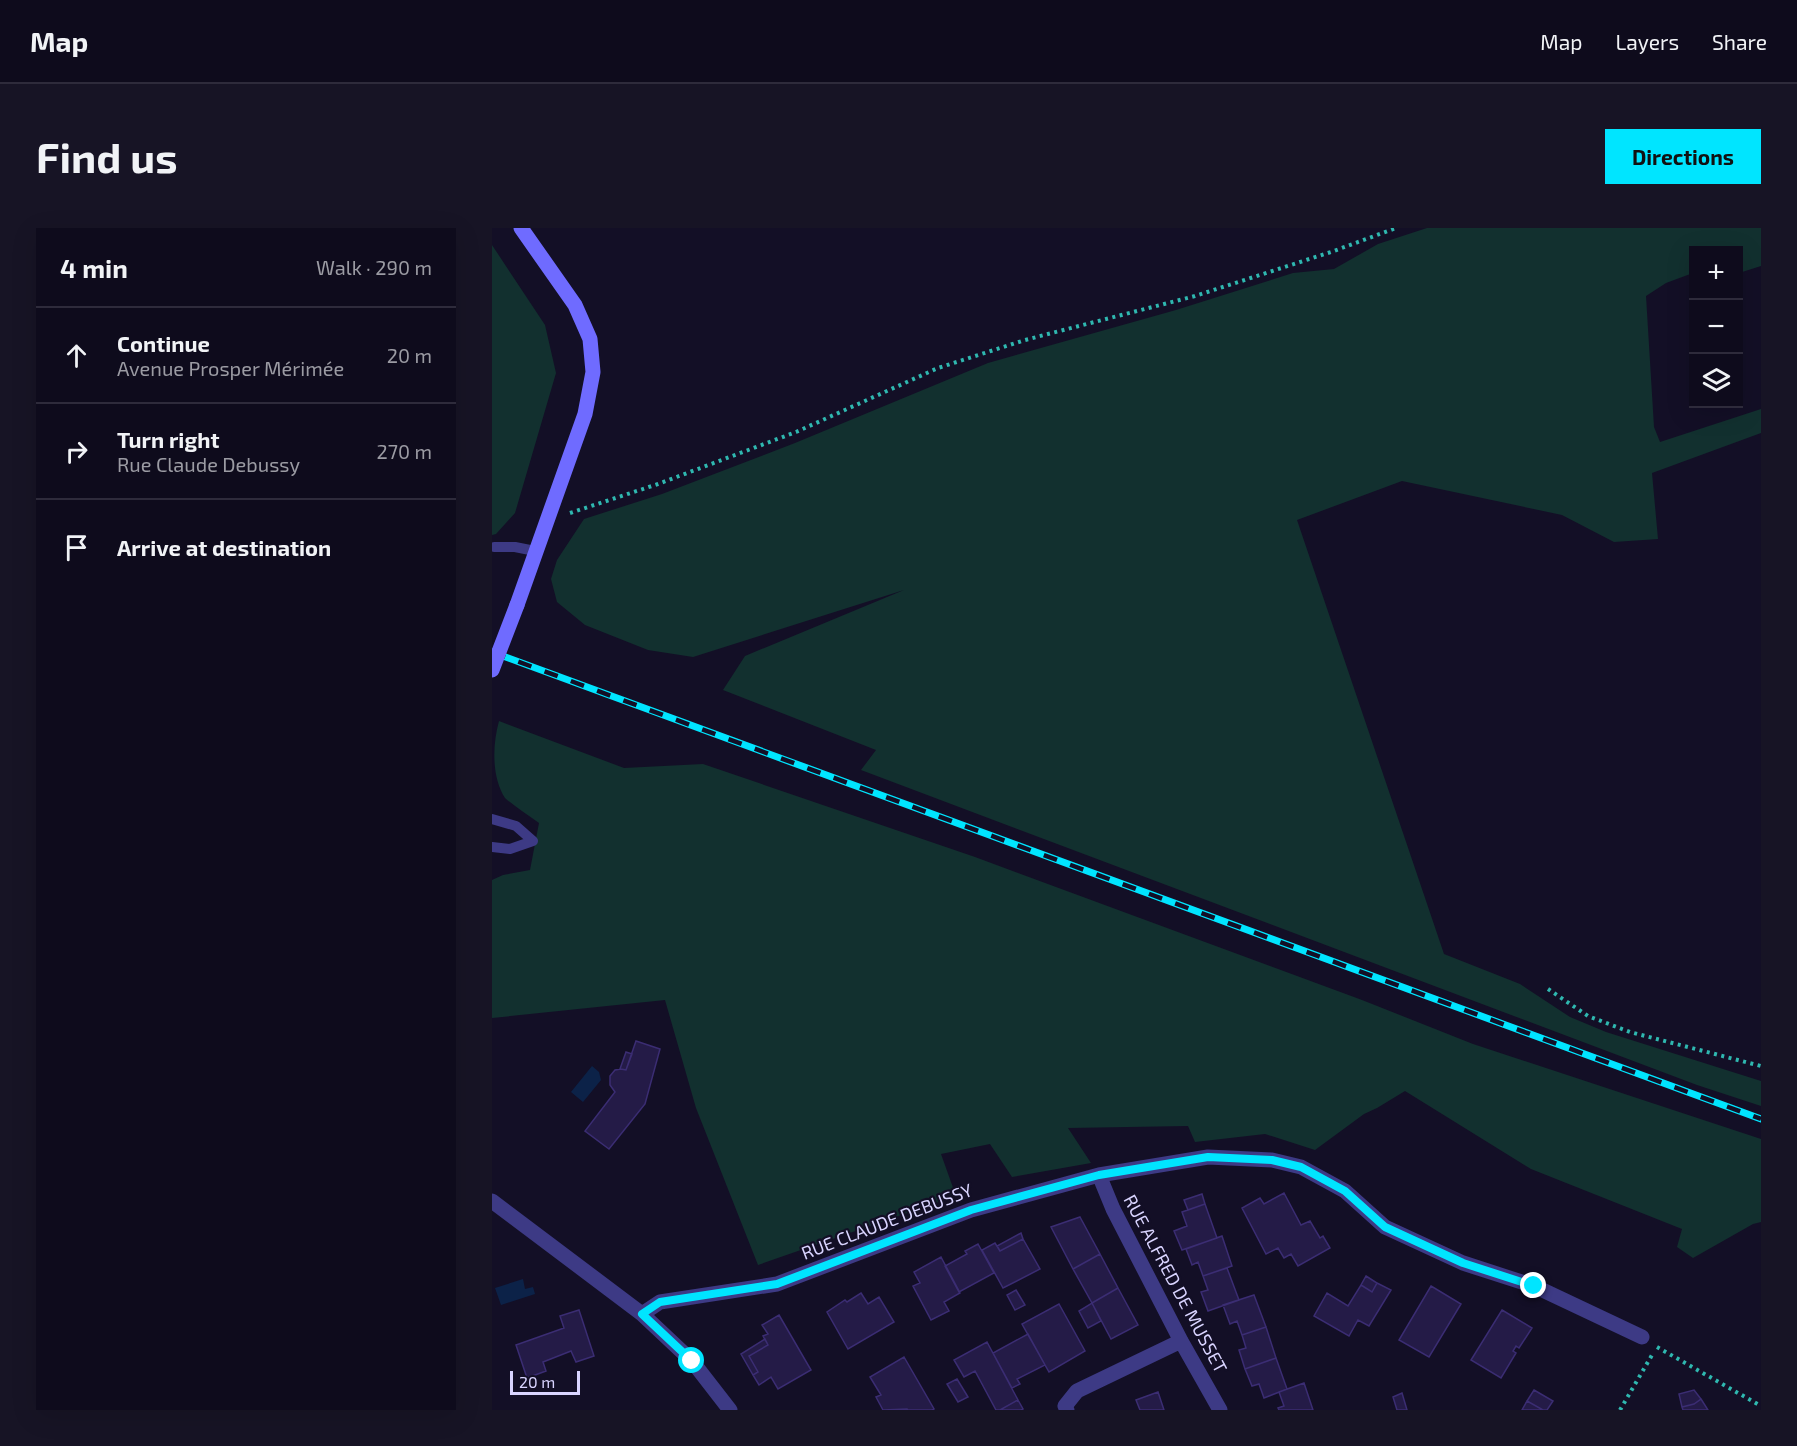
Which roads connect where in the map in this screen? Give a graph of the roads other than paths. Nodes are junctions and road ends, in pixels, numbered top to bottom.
1 (521, 228) edge
2 (494, 548) dead end
3 (535, 551) junction
4 (492, 670) edge
5 (492, 819) edge
6 (492, 847) edge
7 (1099, 1175) junction
8 (492, 1201) edge
9 (642, 1314) junction
10 (1642, 1337) road end
11 (1181, 1341) junction
12 (730, 1410) edge
13 (1067, 1410) edge
14 (1220, 1410) edge

1 - 3 street
2 - 3 lane
3 - 4 street, bridge
5 - 6 lane
7 - 9 street, RUE CLAUDE DEBUSSY
7 - 10 street, RUE CLAUDE DEBUSSY
7 - 11 street, RUE ALFRED DE MUSSET
8 - 9 street
9 - 12 street
11 - 13 street
11 - 14 street, RUE ALFRED DE MUSSET

